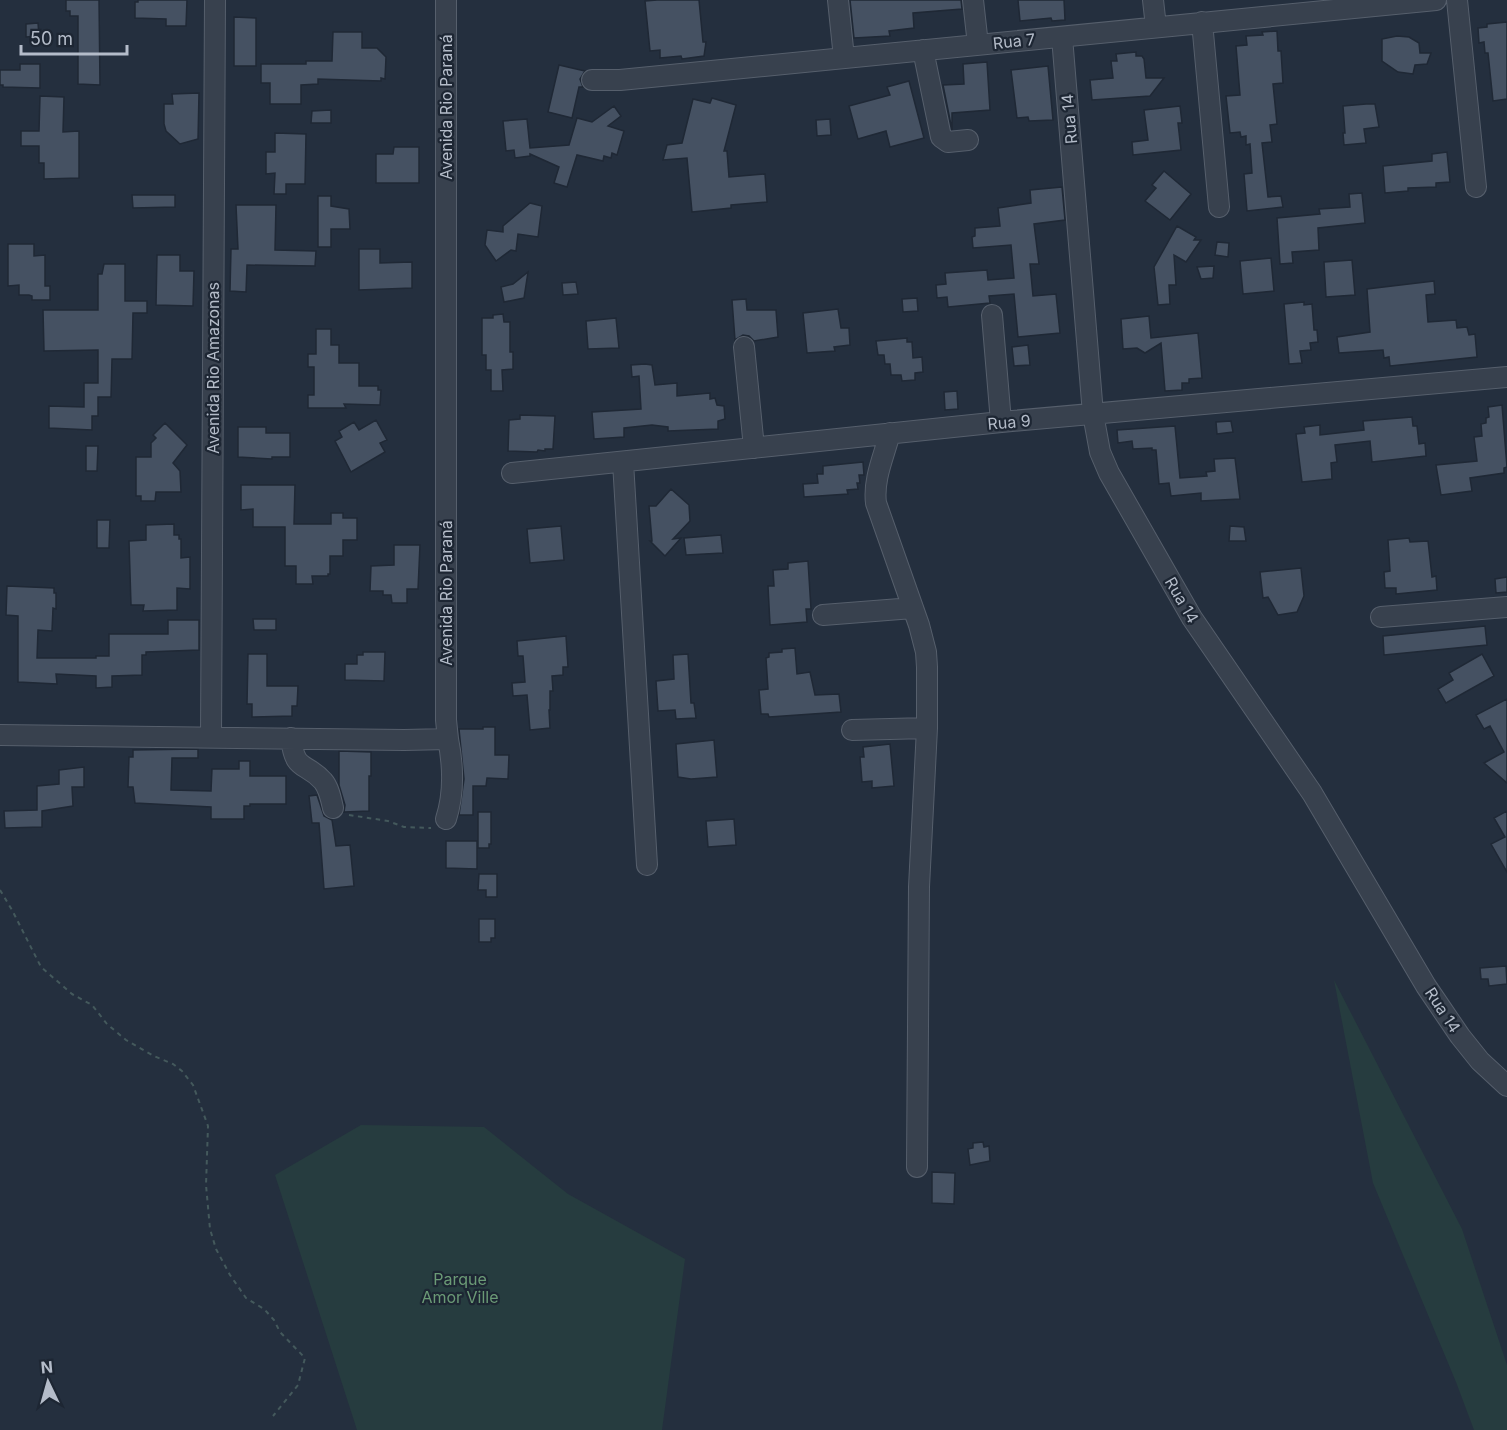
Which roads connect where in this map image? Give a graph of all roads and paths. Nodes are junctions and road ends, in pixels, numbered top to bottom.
1 (214, 0) edge
2 (447, 0) edge
3 (838, 0) edge
4 (974, 0) edge
5 (1153, 0) edge
6 (1436, 0) edge
7 (1457, 0) edge
8 (1202, 22) junction
9 (1156, 27) junction
10 (1062, 37) junction
11 (978, 45) junction
12 (923, 50) junction
13 (844, 58) junction
14 (592, 80) dead end
15 (968, 140) dead end
16 (1476, 187) dead end
17 (1219, 207) dead end
18 (992, 315) dead end
19 (744, 347) dead end
20 (1507, 377) edge
21 (1093, 414) junction
22 (1001, 422) junction
23 (890, 433) junction
24 (754, 448) junction
25 (623, 462) junction
26 (512, 473) dead end
27 (1507, 607) edge
28 (913, 608) junction
29 (823, 615) dead end
30 (1381, 617) dead end
31 (927, 728) junction
32 (852, 730) dead end
33 (0, 735) edge
34 (211, 737) junction
35 (291, 738) junction
36 (448, 738) junction
37 (333, 808) joint
38 (446, 819) joint
39 (647, 865) dead end
40 (0, 890) edge
41 (1507, 1086) edge
42 (917, 1167) dead end
43 (273, 1416) dead end

1 - 34 street, Avenida Rio Amazonas
2 - 36 street, Avenida Rio Paraná
3 - 13 street
4 - 11 street
5 - 9 street
6 - 8 street, Rua 7
7 - 16 street
8 - 9 street, Rua 7
8 - 17 street
9 - 10 street, Rua 7
10 - 11 street, Rua 7
10 - 21 street, Rua 14
11 - 12 street, Rua 7
12 - 13 street, Rua 7
12 - 15 street
13 - 14 street, Rua 7
18 - 22 street
19 - 24 street
20 - 21 street, Rua 9
21 - 22 street, Rua 9
21 - 41 street, Rua 14
22 - 23 street, Rua 9
23 - 24 street, Rua 9
23 - 28 street
24 - 25 street, Rua 9
25 - 26 street, Rua 9
25 - 39 street
27 - 30 street
28 - 29 street
28 - 31 street
31 - 32 street
31 - 42 street
33 - 34 street
34 - 35 street
35 - 36 street
35 - 37 street
36 - 38 street, Avenida Rio Paraná
37 - 38 path
40 - 43 path

